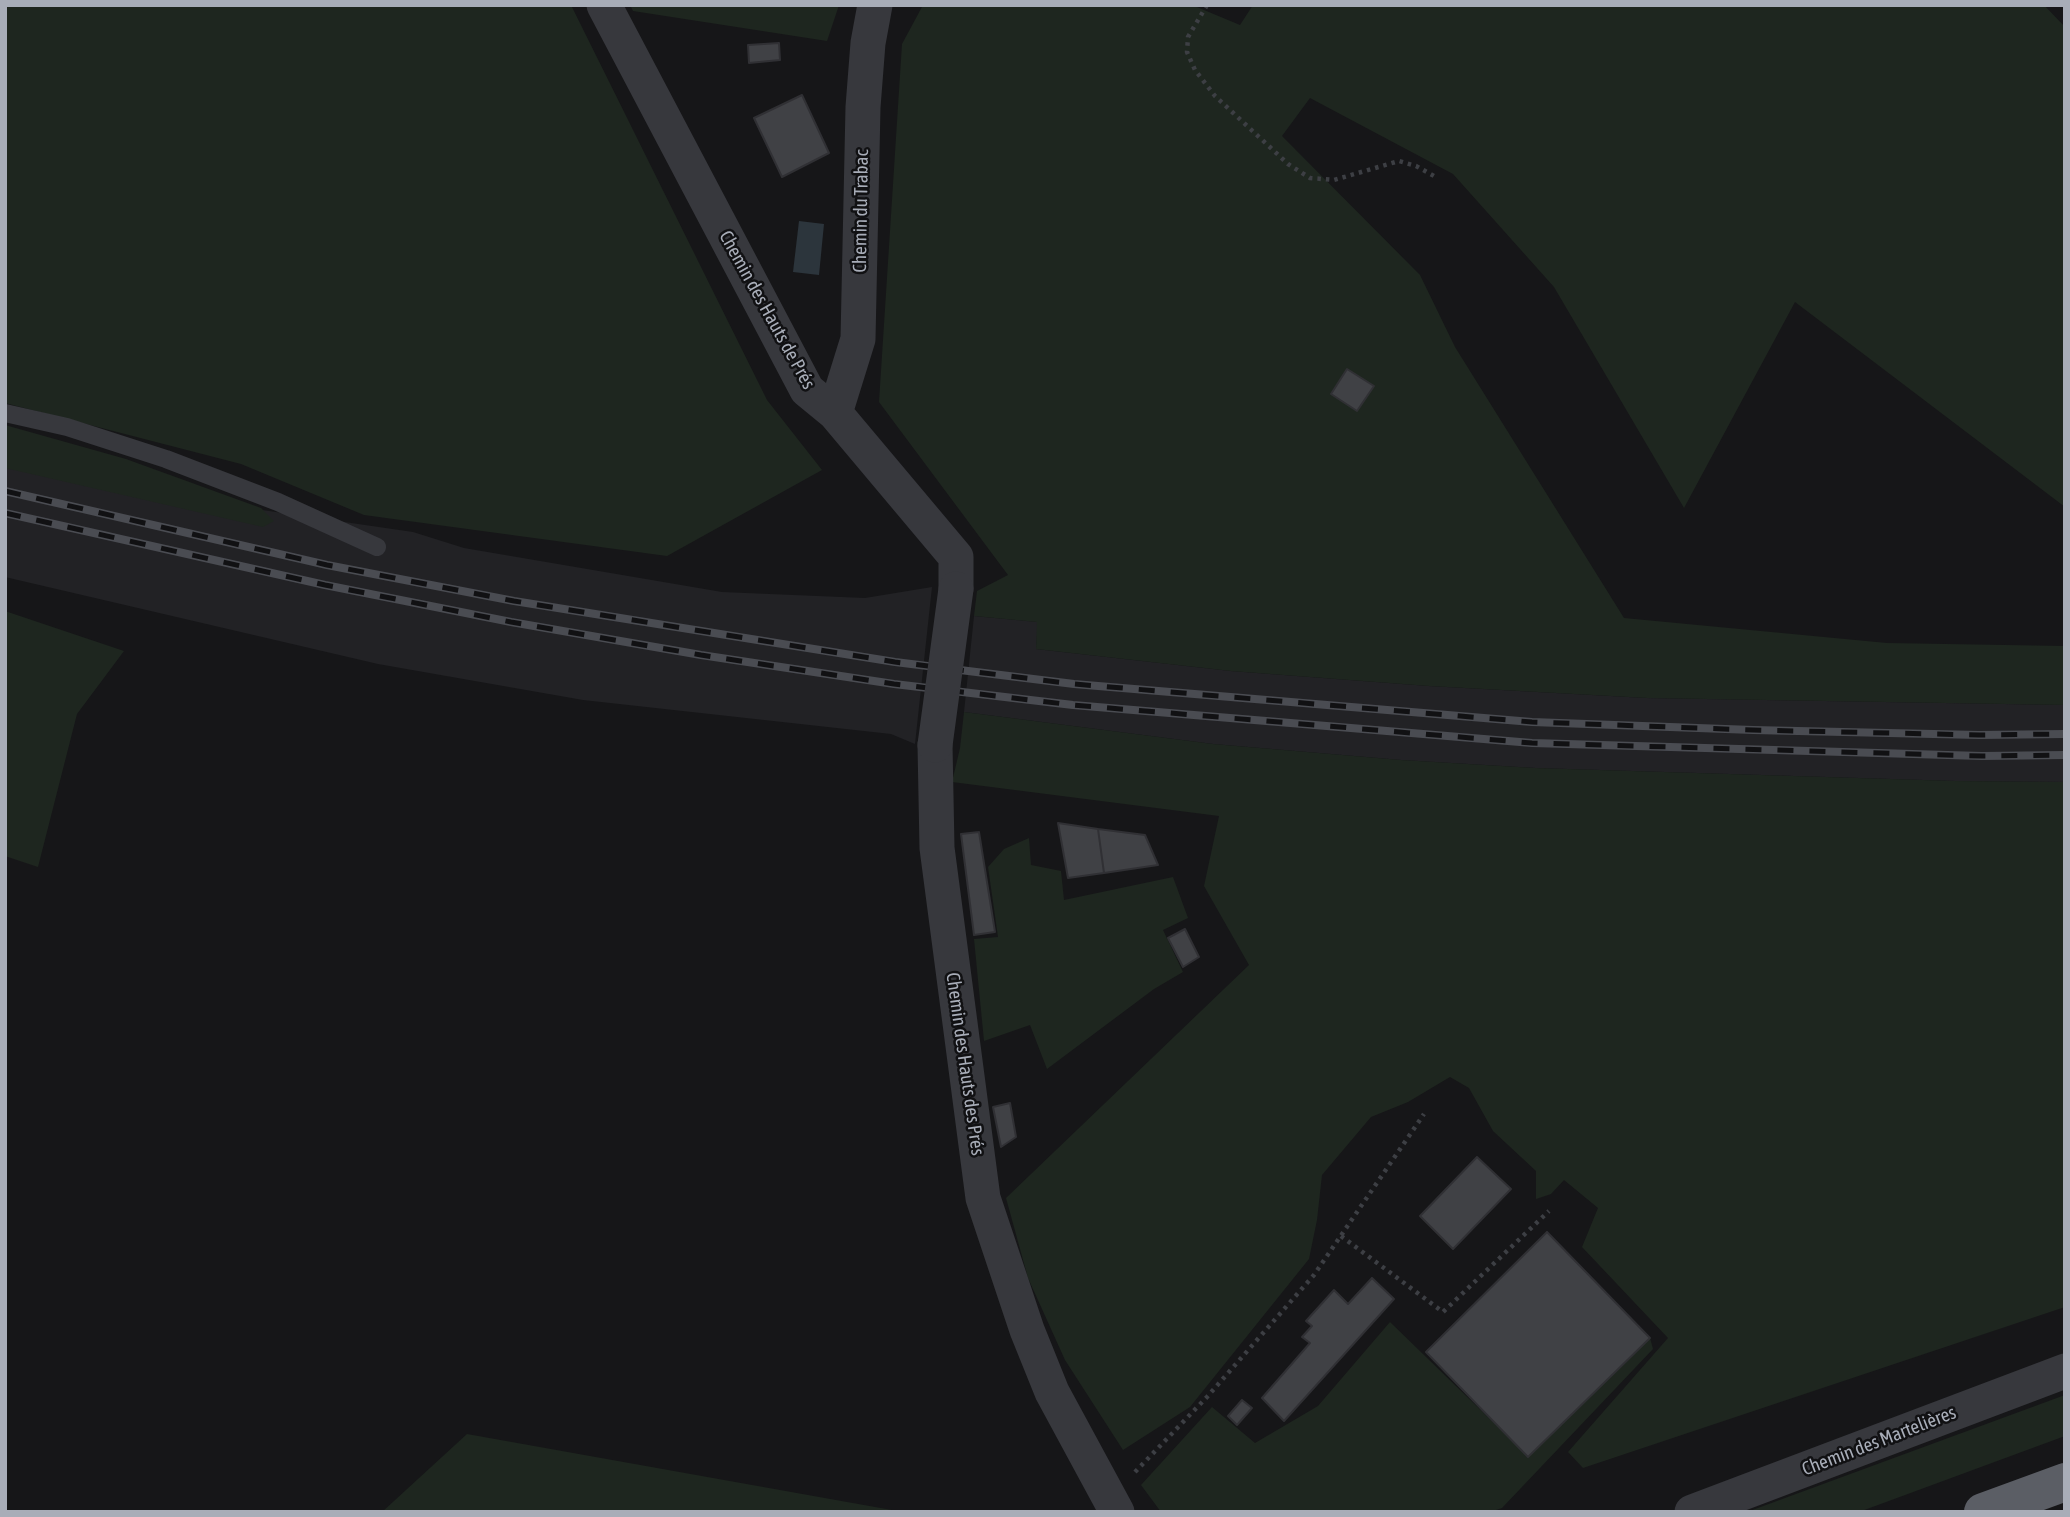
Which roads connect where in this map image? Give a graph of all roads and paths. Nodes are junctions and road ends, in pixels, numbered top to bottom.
1 (604, 5) edge
2 (876, 5) edge
3 (1207, 5) edge
4 (1434, 176) dead end
5 (5, 413) edge
6 (835, 413) junction
7 (377, 547) dead end
8 (956, 589) joint
9 (1424, 1114) dead end
10 (1549, 1211) dead end
11 (1341, 1236) junction
12 (2065, 1371) edge
13 (2065, 1482) edge
14 (1114, 1505) edge
15 (1692, 1512) edge
16 (1983, 1512) edge

1 - 6 street, Chemin des Hauts de Prés
2 - 6 street, Chemin du Trabac
3 - 4 path
5 - 7 lane
6 - 8 street, Chemin des Hauts de Prés
8 - 14 street, Chemin des Hauts des Prés, bridge
9 - 11 path
10 - 11 path
11 - 14 path
12 - 15 street, Chemin des Martelières
13 - 16 highway

